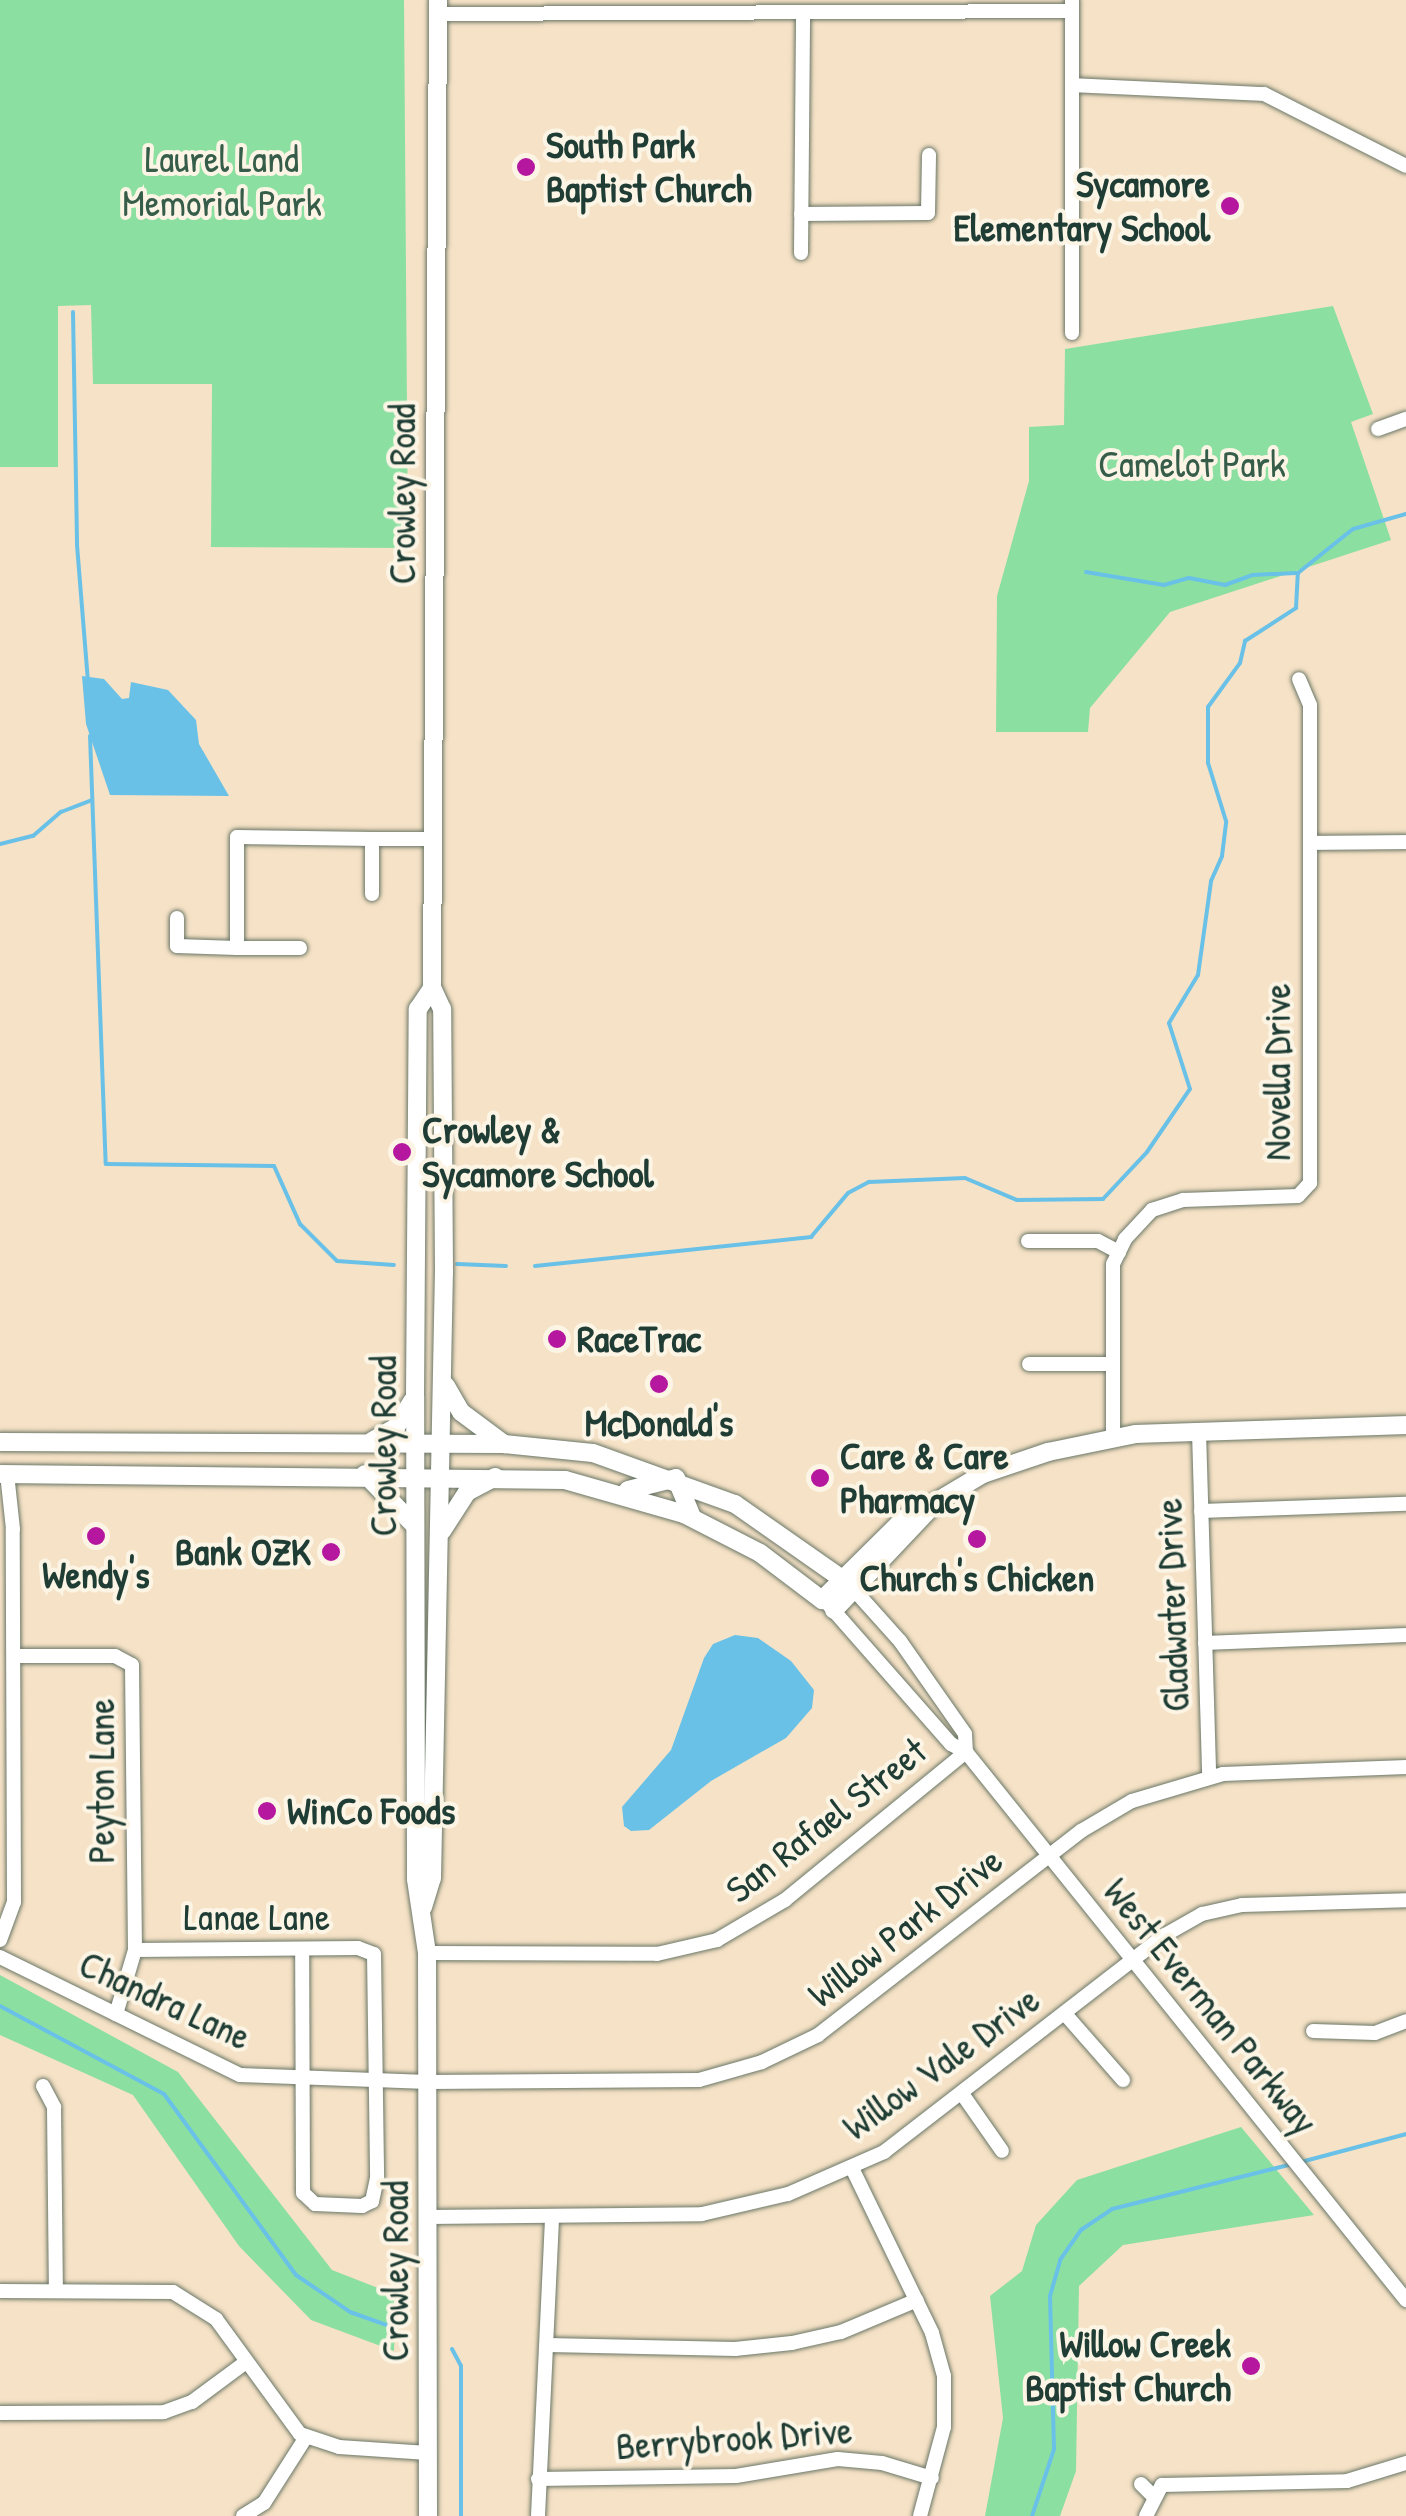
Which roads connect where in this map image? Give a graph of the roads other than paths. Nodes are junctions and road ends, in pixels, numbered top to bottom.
1 (1072, 6) edge
2 (438, 7) edge
3 (803, 13) junction
4 (1072, 85) junction
5 (928, 155) dead end
6 (1406, 166) edge
7 (801, 214) junction
8 (800, 253) dead end
9 (1072, 333) dead end
10 (1406, 418) edge
11 (1378, 429) dead end
12 (1299, 679) dead end
13 (433, 838) junction
14 (372, 839) junction
15 (1406, 842) edge
16 (1310, 843) junction
17 (372, 894) dead end
18 (177, 918) dead end
19 (237, 948) junction
20 (300, 948) dead end
21 (432, 988) junction
22 (1028, 1241) dead end
23 (1120, 1252) junction
24 (1029, 1364) dead end
25 (1111, 1364) junction
26 (443, 1377) junction
27 (415, 1396) junction
28 (1406, 1425) edge
29 (1199, 1432) junction
30 (1113, 1437) junction
31 (167, 1441) junction
32 (0, 1442) edge
33 (370, 1442) junction
34 (416, 1443) junction
35 (442, 1443) junction
36 (504, 1444) junction
37 (167, 1473) junction
38 (4, 1474) edge
39 (365, 1474) junction
40 (415, 1474) junction
41 (442, 1474) junction
42 (500, 1475) junction
43 (676, 1478) junction
44 (615, 1490) junction
45 (1406, 1504) edge
46 (1202, 1511) junction
47 (692, 1518) junction
48 (414, 1526) junction
49 (442, 1532) junction
50 (848, 1584) junction
51 (7, 1602) edge
52 (828, 1605) junction
53 (1406, 1635) edge
54 (1205, 1644) junction
55 (14, 1656) junction
56 (415, 1733) junction
57 (966, 1752) junction
58 (1406, 1767) edge
59 (1209, 1776) junction
60 (433, 1847) junction
61 (1050, 1856) junction
62 (1406, 1900) edge
63 (423, 1907) junction
64 (0, 1940) edge
65 (135, 1950) junction
66 (302, 1950) junction
67 (428, 1953) junction
68 (0, 1957) edge
69 (1133, 1960) junction
70 (116, 2014) junction
71 (1065, 2014) junction
72 (1406, 2021) edge
73 (1313, 2032) dead end
74 (302, 2078) junction
75 (377, 2079) junction
76 (1123, 2080) dead end
77 (428, 2082) junction
78 (44, 2086) dead end
79 (963, 2095) junction
80 (1002, 2152) dead end
81 (852, 2168) junction
82 (428, 2217) junction
83 (552, 2217) junction
84 (0, 2290) edge
85 (56, 2291) junction
86 (917, 2300) junction
87 (1406, 2300) edge
88 (548, 2345) junction
89 (246, 2362) junction
90 (0, 2413) edge
91 (306, 2437) junction
92 (428, 2453) junction
93 (1406, 2464) edge
94 (932, 2478) junction
95 (538, 2480) junction
96 (243, 2516) edge
97 (428, 2516) edge
98 (538, 2516) edge
99 (920, 2516) edge
100 (1146, 2516) edge

1 - 3 street
1 - 4 street
2 - 3 street
2 - 13 main road, Crowley Road
3 - 7 street
4 - 6 street
4 - 9 street
5 - 7 street
7 - 8 street
10 - 11 street
12 - 16 street, Novella Drive
13 - 14 street
13 - 21 main road, Crowley Road
14 - 17 street
14 - 19 street
15 - 16 street
16 - 23 street, Novella Drive
18 - 19 street
19 - 20 street
21 - 26 main road, Crowley Road
21 - 27 main road, Crowley Road
22 - 23 street
23 - 25 street, Novella Drive
24 - 25 street
25 - 30 street, Novella Drive
26 - 35 main road, Crowley Road
26 - 36 main road
27 - 33 main road
27 - 34 main road, Crowley Road
28 - 29 main road
29 - 30 main road
29 - 46 street, Gladwater Drive
30 - 50 main road
31 - 32 main road
31 - 33 main road
31 - 37 main road
33 - 34 main road
34 - 35 main road
34 - 40 main road, Crowley Road
35 - 36 main road
35 - 41 main road, Crowley Road
36 - 43 main road
37 - 38 main road
37 - 39 main road
38 - 51 street
39 - 40 main road
39 - 48 main road
40 - 41 main road
40 - 48 main road, Crowley Road
41 - 42 main road
41 - 49 main road, Crowley Road
42 - 44 main road
42 - 49 main road
43 - 44 main road
43 - 47 main road
43 - 50 main road
44 - 47 main road
45 - 46 street
46 - 54 street, Gladwater Drive
47 - 52 main road
48 - 56 main road, Crowley Road
49 - 60 main road, Crowley Road
50 - 52 main road
50 - 57 street, West Everman Parkway
51 - 55 street
52 - 57 street, West Everman Parkway
53 - 54 street
54 - 59 street, Gladwater Drive
55 - 64 street
55 - 65 street, Peyton Lane
56 - 60 main road
56 - 63 main road, Crowley Road
57 - 61 street, West Everman Parkway
57 - 67 street, San Rafael Street
58 - 59 street, Willow Park Drive
59 - 61 street, Willow Park Drive
60 - 63 main road, Crowley Road
61 - 69 street, West Everman Parkway
61 - 77 street, Willow Park Drive
62 - 69 street, Willow Vale Drive
63 - 67 main road, Crowley Road
65 - 66 street, Lanae Lane
65 - 70 street, Peyton Lane
66 - 74 street
66 - 75 street, Lanae Lane
67 - 77 main road, Crowley Road
68 - 70 street, Chandra Lane
69 - 71 street, Willow Vale Drive
69 - 87 street, West Everman Parkway
70 - 74 street, Chandra Lane
71 - 76 street
71 - 79 street, Willow Vale Drive
72 - 73 street
74 - 75 street, Chandra Lane
74 - 75 street
75 - 77 street, Chandra Lane
77 - 82 main road, Crowley Road
78 - 85 street
79 - 80 street
79 - 81 street, Willow Vale Drive
81 - 83 street, Willow Vale Drive
81 - 86 street
82 - 83 street, Willow Vale Drive
82 - 92 main road, Crowley Road
83 - 88 street
84 - 85 street
85 - 89 street
86 - 88 street
86 - 94 street
88 - 95 street
89 - 90 street
89 - 91 street
91 - 92 street
91 - 96 street
92 - 97 main road, Crowley Road
93 - 100 street
94 - 95 street, Berrybrook Drive
94 - 99 street
95 - 98 street

